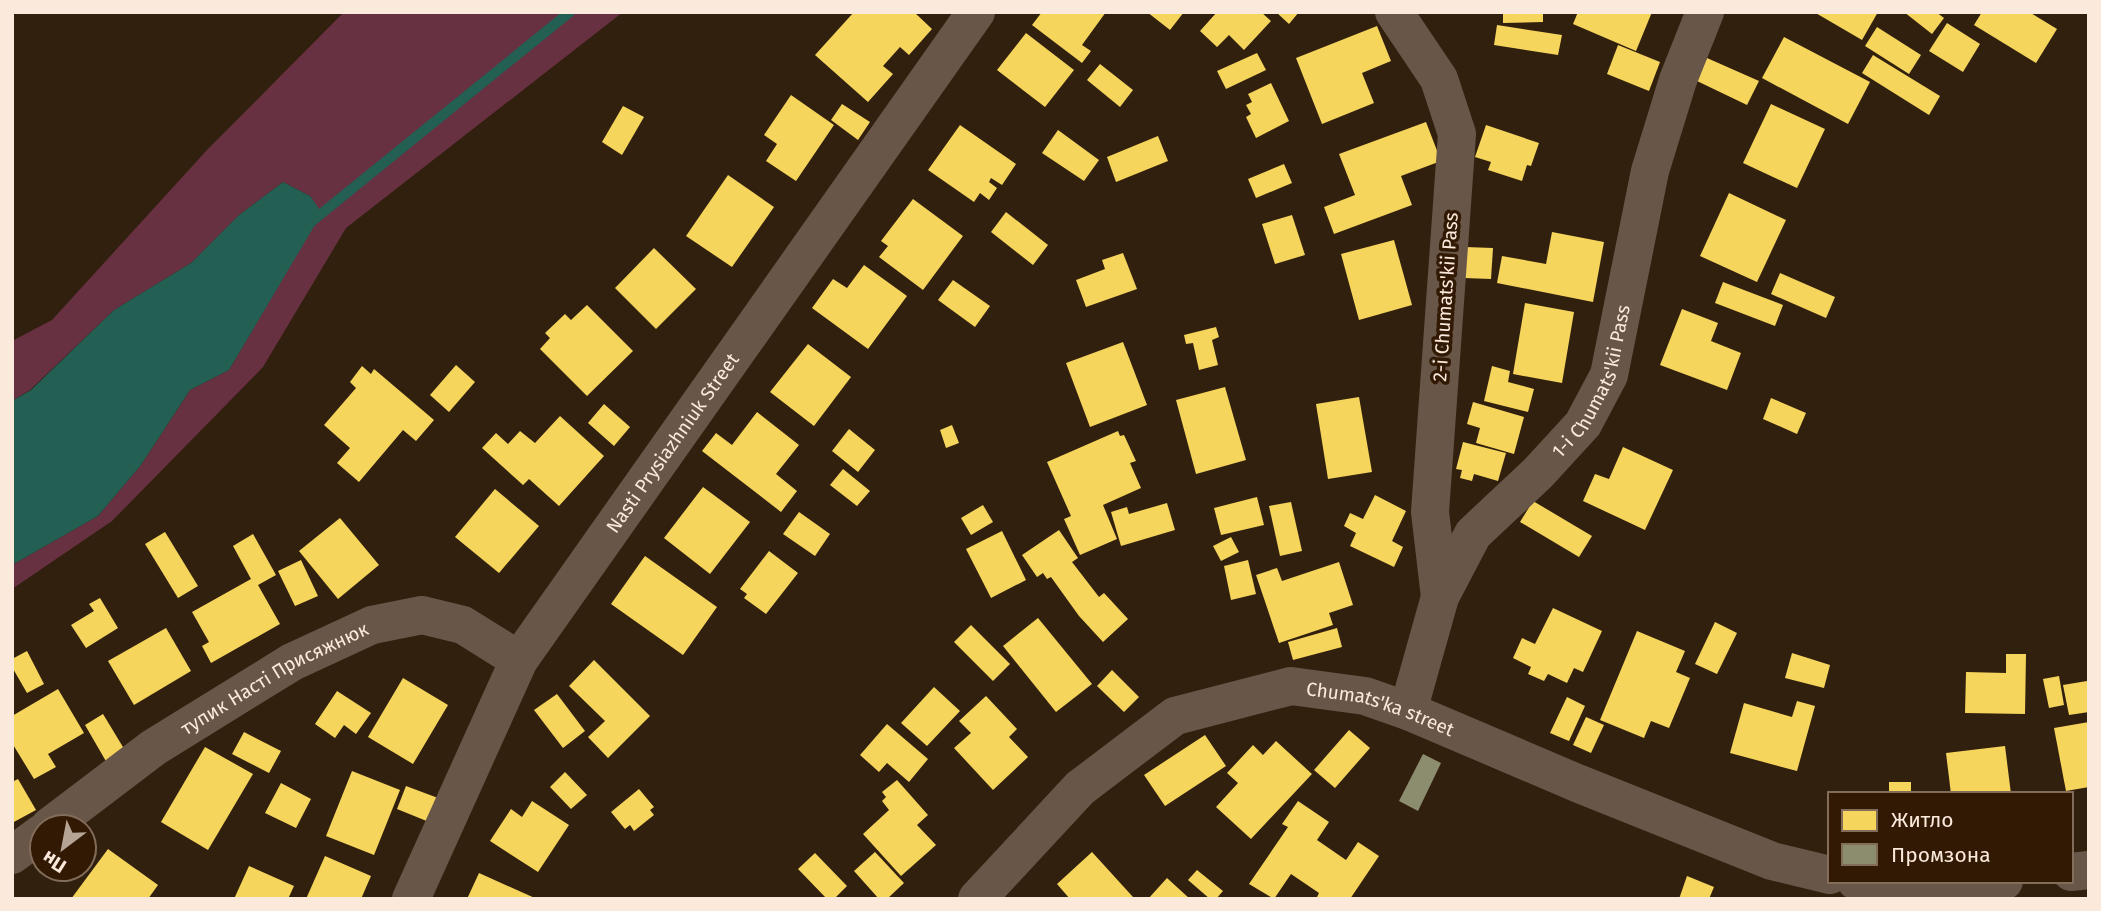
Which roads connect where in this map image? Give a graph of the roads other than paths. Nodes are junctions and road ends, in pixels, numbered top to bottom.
1 (976, 12) edge
2 (1394, 12) edge
3 (1705, 12) edge
4 (1440, 597) junction
5 (519, 660) junction
6 (1408, 711) junction
7 (67, 813) edge
8 (28, 843) edge
9 (12, 855) edge
10 (1828, 875) edge
11 (1863, 883) edge
12 (1988, 883) edge
13 (411, 899) edge
14 (977, 899) edge

1 - 5 street, Nasti Prysiazhniuk Street
2 - 4 street, 2-i Chumats'kii Pass
3 - 4 street, 1-i Chumats'kii Pass
4 - 6 street, 1-i Chumats'kii Pass
5 - 7 street, тупик Насті Присяжнюк
5 - 13 street, Nasti Prysiazhniuk Street
6 - 10 street, Chumats'ka street
6 - 14 street, Chumats'ka street
8 - 9 street
11 - 12 street

